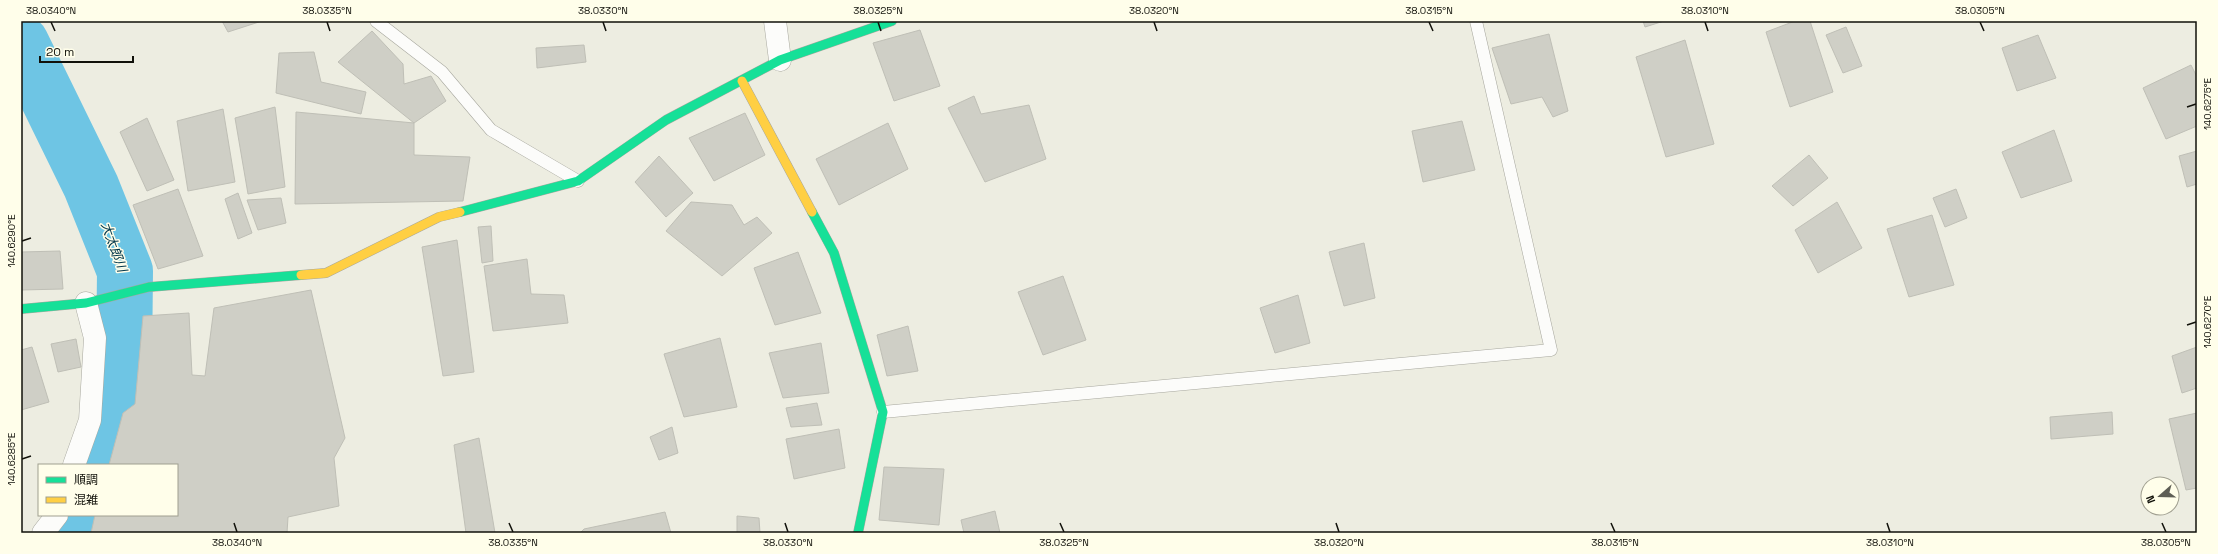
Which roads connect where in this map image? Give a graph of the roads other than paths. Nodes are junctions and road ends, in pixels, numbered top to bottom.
1 (376, 21) edge
2 (775, 21) edge
3 (892, 21) edge
4 (1476, 21) edge
5 (780, 60) junction
6 (742, 81) junction
7 (578, 181) junction
8 (91, 301) junction
9 (21, 309) edge
10 (883, 412) junction
11 (74, 464) edge
12 (56, 516) edge
13 (43, 533) edge
14 (858, 533) edge

1 - 7 lane
2 - 5 street
3 - 5 street
4 - 10 lane
5 - 6 street
6 - 7 street
6 - 10 street
7 - 8 street
8 - 9 street
8 - 11 street
10 - 14 street
12 - 13 street

